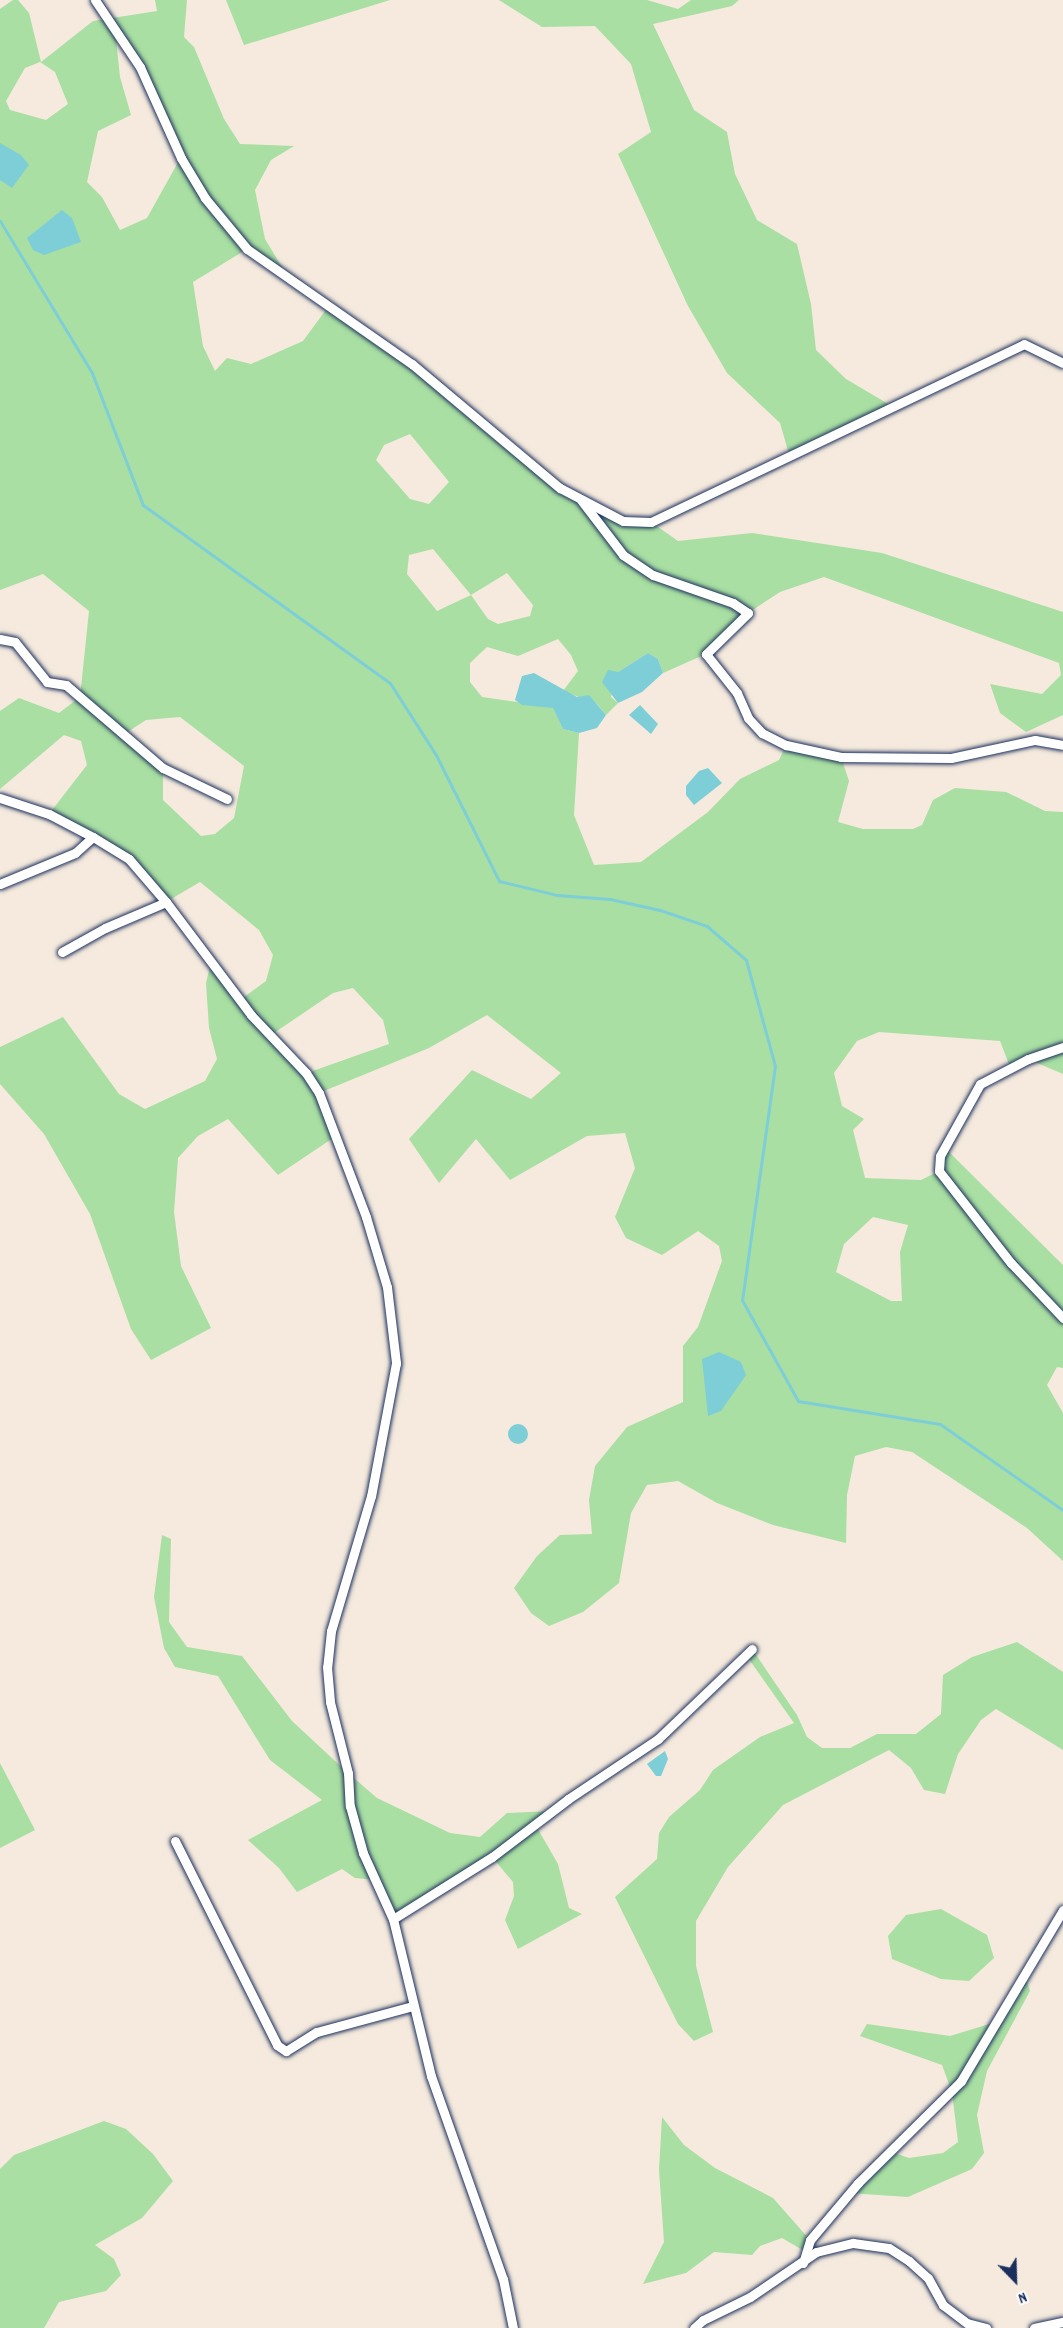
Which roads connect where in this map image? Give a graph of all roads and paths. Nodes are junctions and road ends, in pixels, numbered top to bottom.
1 (95, 0) edge
2 (1063, 363) edge
3 (580, 499) junction
4 (0, 639) edge
5 (1063, 745) edge
6 (0, 798) edge
7 (227, 799) dead end
8 (93, 837) junction
9 (0, 884) edge
10 (166, 902) junction
11 (62, 952) dead end
12 (1063, 1047) edge
13 (1063, 1318) edge
14 (752, 1650) dead end
15 (176, 1841) dead end
16 (1063, 1910) edge
17 (393, 1919) junction
18 (413, 2006) junction
19 (803, 2263) junction
20 (1063, 2322) edge
21 (513, 2328) edge
22 (694, 2328) edge
23 (986, 2328) edge
24 (1034, 2328) edge

1 - 3 street
2 - 3 street
3 - 5 street
4 - 7 street
6 - 8 street
8 - 9 street
8 - 10 street
10 - 11 street
10 - 17 street
12 - 13 street
14 - 17 street
15 - 18 street
16 - 19 street
17 - 18 street
18 - 21 street
19 - 22 street
19 - 23 street
20 - 24 street

